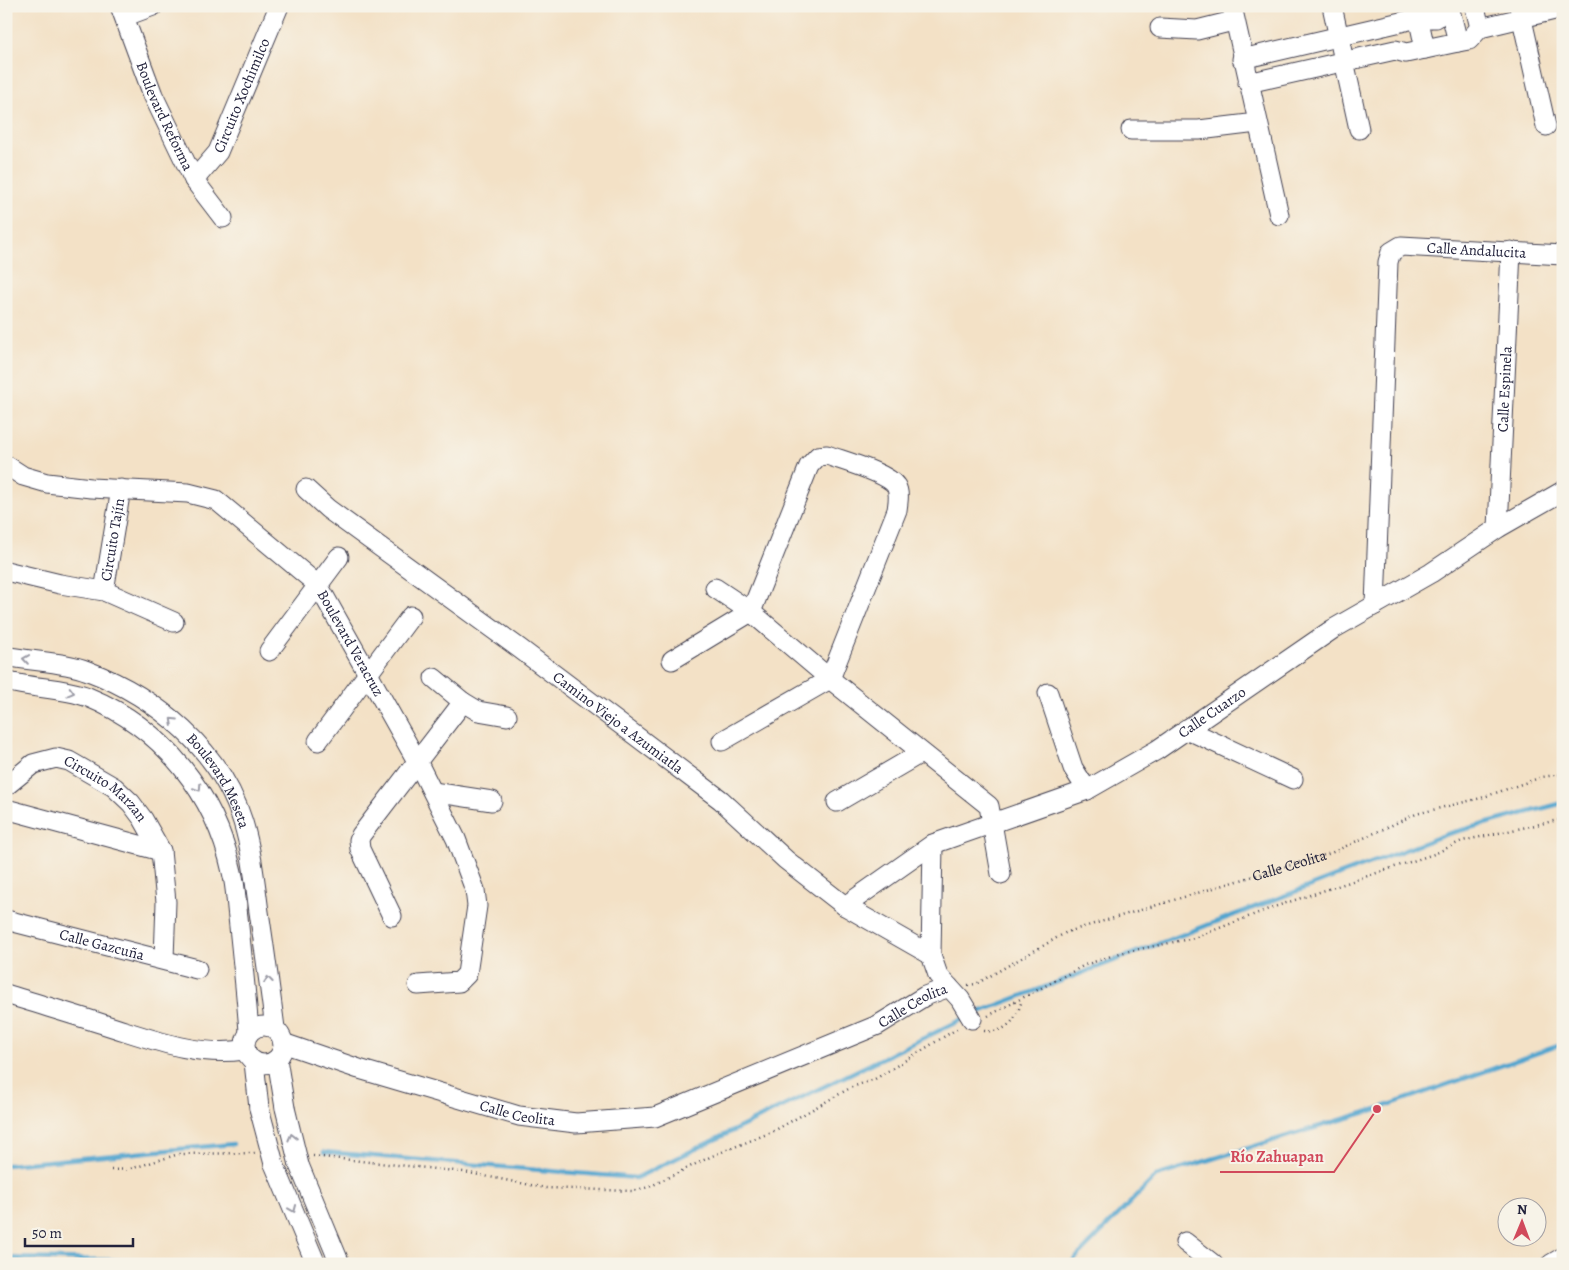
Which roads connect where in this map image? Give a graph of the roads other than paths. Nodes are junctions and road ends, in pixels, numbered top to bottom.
1 (153, 6) edge
2 (279, 6) edge
3 (1332, 6) edge
4 (1448, 6) edge
5 (1476, 7) edge
6 (1563, 8) edge
7 (123, 11) edge
8 (1417, 12) edge
9 (1521, 13) edge
10 (1232, 14) edge
11 (1389, 25) junction
12 (1160, 28) dead end
13 (1480, 28) junction
14 (1339, 37) junction
15 (1458, 42) junction
16 (1425, 49) junction
17 (1395, 50) junction
18 (1242, 59) junction
19 (1344, 61) junction
20 (1248, 83) junction
21 (1257, 123) junction
22 (1546, 126) dead end
23 (1359, 129) dead end
24 (1131, 130) dead end
25 (194, 180) junction
26 (1279, 215) dead end
27 (223, 218) dead end
28 (1511, 251) junction
29 (1563, 255) edge
30 (6, 465) edge
31 (121, 488) junction
32 (306, 489) dead end
33 (1563, 491) edge
34 (1498, 528) junction
35 (339, 557) dead end
36 (6, 571) edge
37 (318, 585) junction
38 (715, 588) dead end
39 (104, 591) junction
40 (1375, 605) junction
41 (751, 612) junction
42 (411, 616) dead end
43 (174, 622) dead end
44 (269, 651) dead end
45 (6, 656) edge
46 (672, 660) dead end
47 (367, 675) junction
48 (434, 678) dead end
49 (830, 679) junction
50 (6, 681) edge
51 (1048, 693) dead end
52 (463, 702) junction
53 (507, 716) dead end
54 (1186, 729) junction
55 (318, 740) dead end
56 (722, 741) dead end
57 (921, 752) junction
58 (417, 761) junction
59 (1293, 779) dead end
60 (6, 786) edge
61 (1087, 790) junction
62 (433, 792) junction
63 (492, 801) dead end
64 (837, 802) dead end
65 (6, 809) edge
66 (992, 822) junction
67 (933, 844) junction
68 (161, 851) junction
69 (1002, 874) dead end
70 (845, 906) junction
71 (392, 916) dead end
72 (6, 920) edge
73 (931, 955) junction
74 (164, 959) junction
75 (197, 969) dead end
76 (418, 985) dead end
77 (6, 994) edge
78 (250, 1031) junction
79 (278, 1044) junction
80 (249, 1056) junction
81 (1185, 1242) dead end
82 (1563, 1257) edge
83 (316, 1264) edge
84 (340, 1264) edge
85 (1213, 1264) edge
86 (1551, 1264) edge

1 - 7 street
2 - 25 street, Circuito Xochimilco
3 - 14 street
4 - 8 street
4 - 15 street
5 - 13 street
6 - 9 street
7 - 25 street, Boulevard Reforma
8 - 11 street
8 - 16 street
9 - 13 street
9 - 22 street
10 - 12 street
10 - 18 street
11 - 14 street
11 - 17 street
13 - 15 street
14 - 18 street
14 - 19 street
15 - 16 street
16 - 17 street
17 - 19 street
18 - 20 street
19 - 20 street
19 - 23 street
20 - 21 street
21 - 24 street
21 - 26 street
25 - 27 street, Boulevard Reforma
28 - 29 street, Calle Andalucita
28 - 34 street, Calle Espinela
28 - 40 street, Calle Andalucita
30 - 31 street, Boulevard Veracruz
31 - 37 street, Boulevard Veracruz
31 - 39 street, Circuito Tajín
32 - 70 street, Camino Viejo a Azumiatla
33 - 34 street, Calle Cuarzo
34 - 40 street, Calle Cuarzo
35 - 37 street
36 - 39 street
37 - 44 street
37 - 47 street, Boulevard Veracruz
38 - 41 street
39 - 43 street
40 - 54 street, Calle Cuarzo
41 - 46 street
41 - 49 street
41 - 49 street
42 - 47 street
79 -> 45 street, Boulevard Meseta
47 - 55 street
47 - 58 street, Boulevard Veracruz
48 - 52 street
49 - 56 street
49 - 57 street
50 -> 78 street, Boulevard Meseta
51 - 61 street
52 - 53 street
52 - 58 street
54 - 59 street
54 - 61 street, Calle Cuarzo
57 - 64 street
57 - 66 street
58 - 62 street, Boulevard Veracruz
58 - 71 street
60 - 68 street, Circuito Marzan
61 - 66 street, Calle Cuarzo
62 - 63 street
62 - 76 street, Boulevard Veracruz
65 - 68 street, Circuito Marzan
66 - 67 street, Calle Cuarzo
66 - 69 street
67 - 70 street, Calle Cuarzo
67 - 73 street
68 - 74 street, Circuito Marzan
70 - 73 street, Camino Viejo a Azumiatla
72 - 74 street, Calle Gazcuña
73 - 79 street, Calle Ceolita
74 - 75 street, Calle Gazcuña
77 - 80 street
78 - 79 street
78 - 80 street
79 - 80 street
84 -> 79 street, Boulevard Meseta, bridge
80 -> 83 street, bridge
81 - 85 street
82 - 86 street

